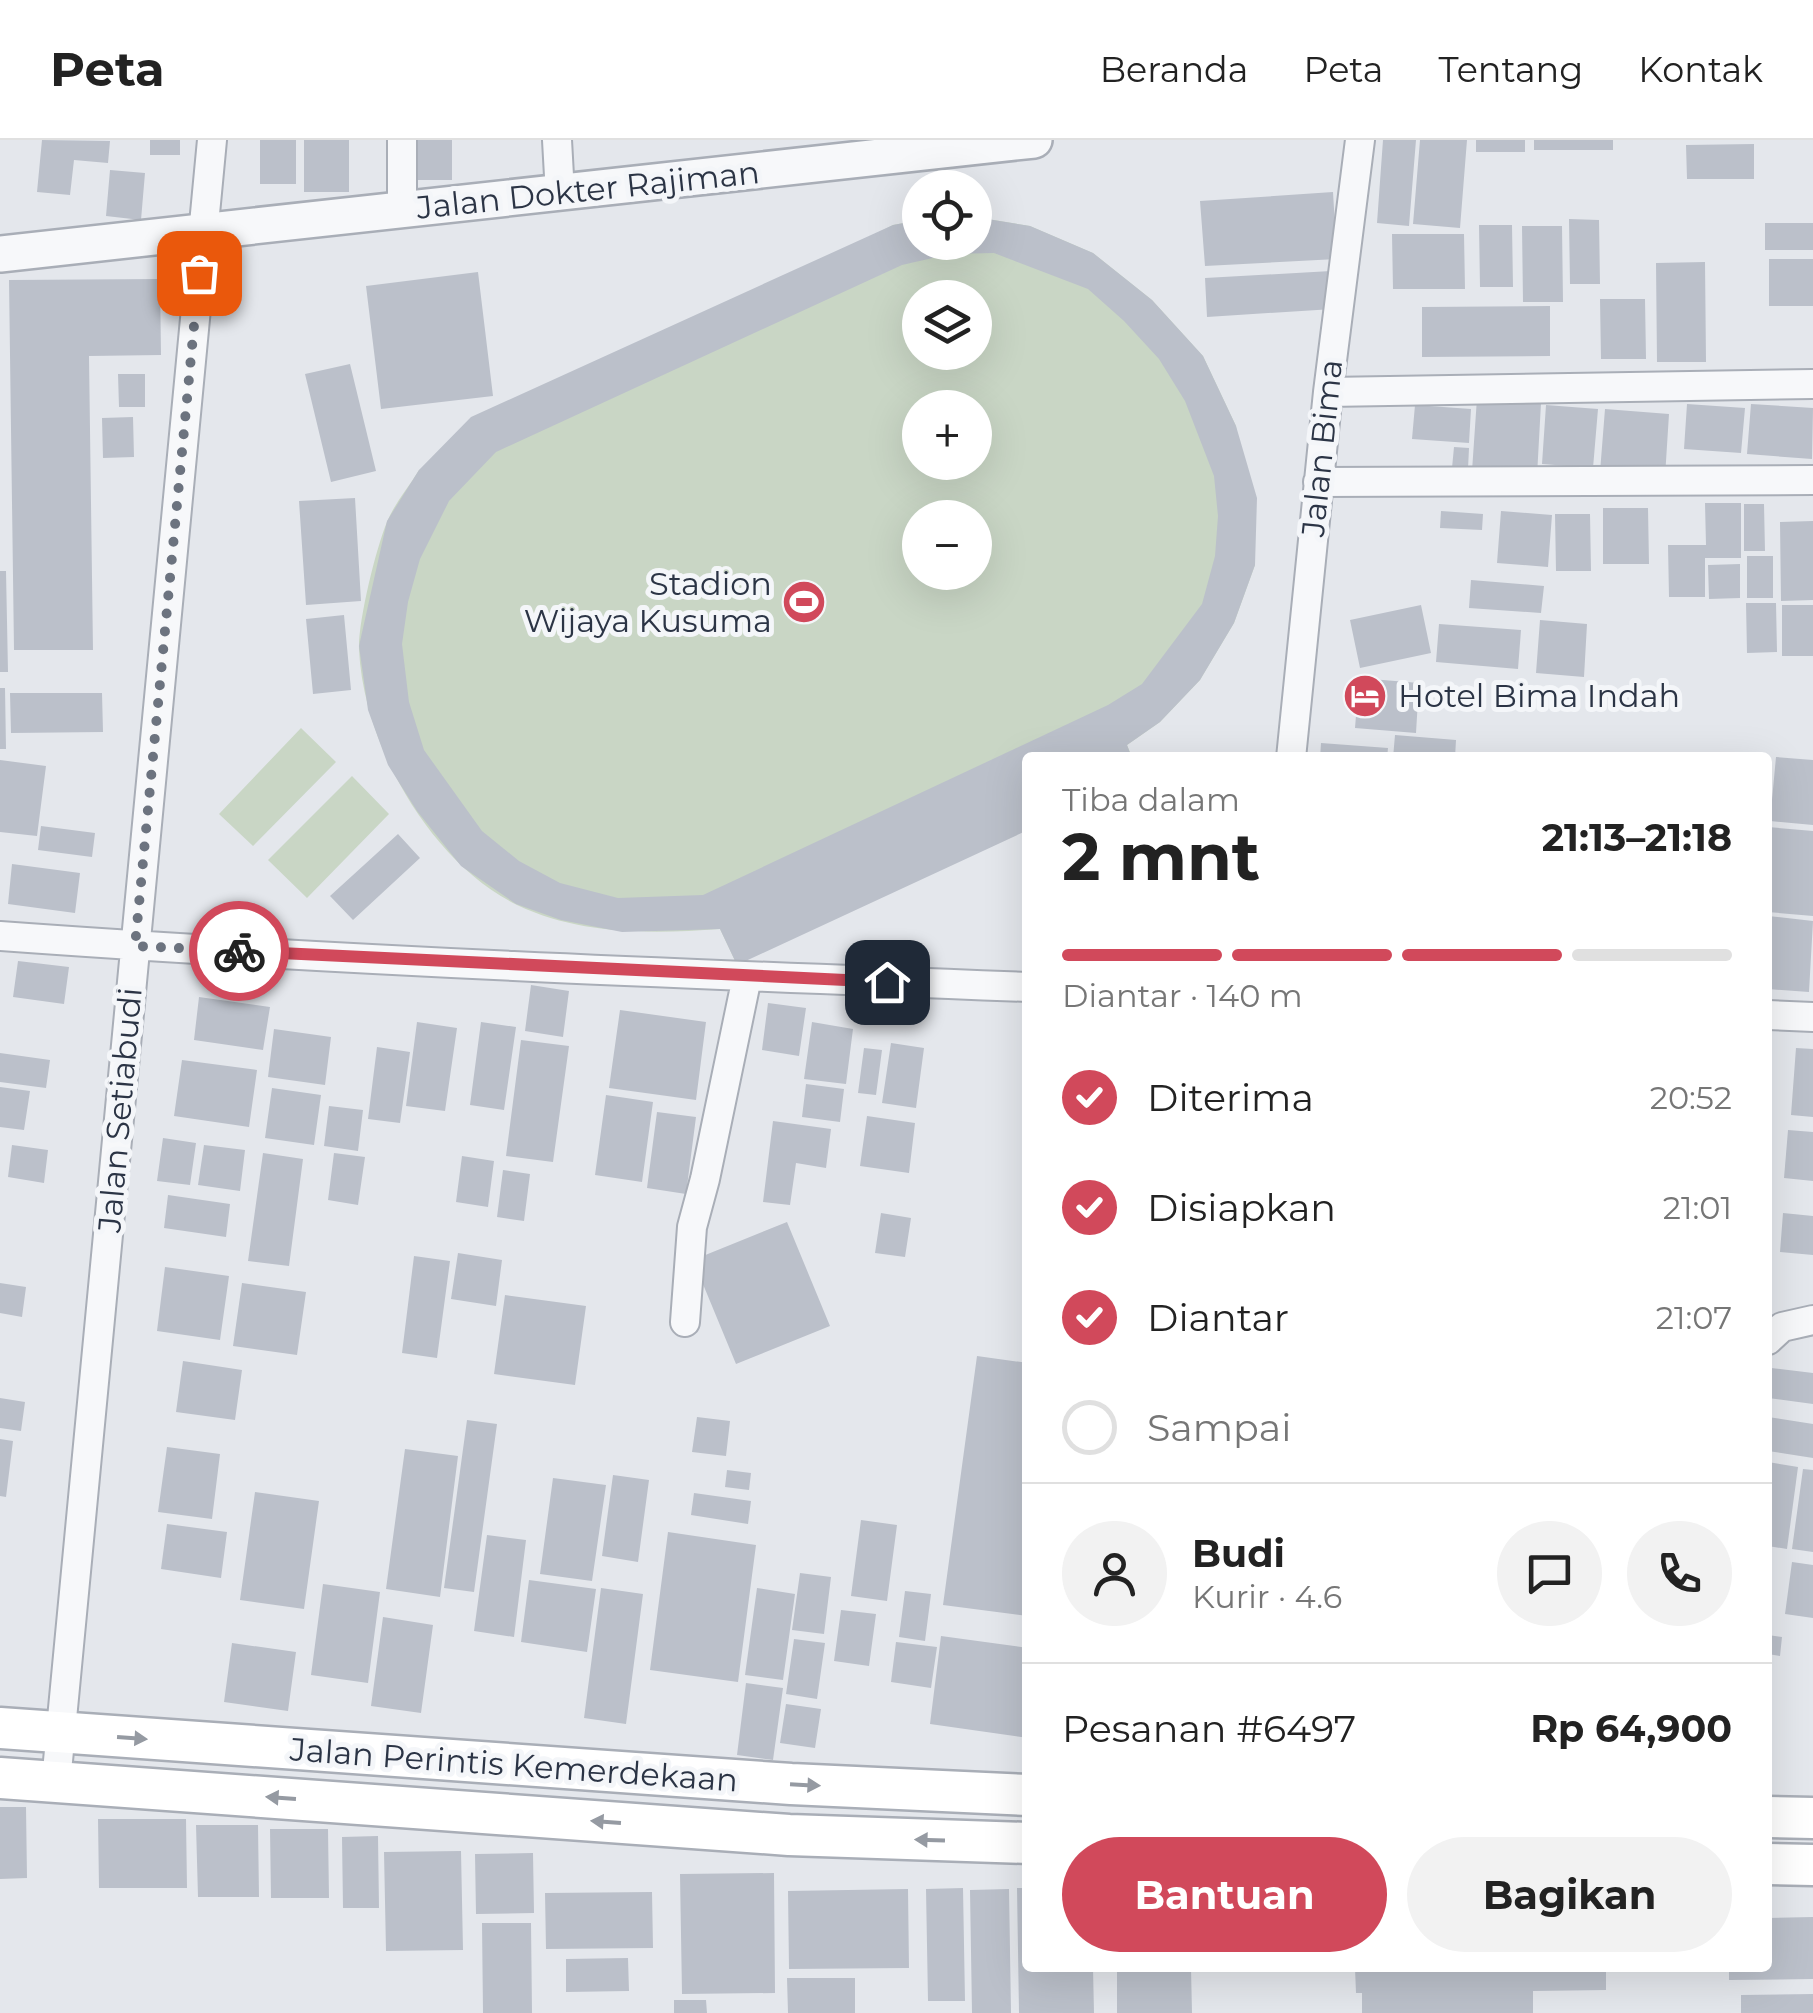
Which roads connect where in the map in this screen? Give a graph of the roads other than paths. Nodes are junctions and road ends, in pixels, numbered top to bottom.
1 (212, 140) edge
2 (402, 140) edge
3 (557, 140) edge
4 (1034, 140) edge
5 (1360, 140) edge
6 (964, 144) edge
7 (881, 148) edge
8 (560, 194) junction
9 (402, 211) junction
10 (203, 234) junction
11 (0, 254) edge
12 (1813, 384) edge
13 (1328, 392) junction
14 (1813, 480) edge
15 (1318, 482) junction
16 (1292, 752) edge
17 (0, 936) edge
18 (135, 946) junction
19 (747, 977) junction
20 (1022, 987) edge
21 (1772, 1015) edge
22 (1813, 1017) edge
23 (1813, 1320) edge
24 (685, 1322) dead end
25 (1772, 1336) edge
26 (0, 1728) edge
27 (60, 1732) junction
28 (0, 1778) edge
29 (56, 1782) junction
30 (1022, 1795) edge
31 (1772, 1818) edge
32 (1813, 1818) edge
33 (1022, 1843) edge
34 (1772, 1864) edge
35 (1813, 1865) edge

1 - 10 street, Jalan Setiabudi
2 - 9 street
3 - 8 street
4 - 6 street, Jalan Dokter Rajiman
5 - 13 street, Jalan Bima
6 - 7 street, Jalan Dokter Rajiman
7 - 8 street, Jalan Dokter Rajiman
8 - 9 street, Jalan Dokter Rajiman
9 - 10 street, Jalan Dokter Rajiman
10 - 11 street, Jalan Dokter Rajiman
10 - 18 street, Jalan Setiabudi
12 - 13 street
13 - 15 street, Jalan Bima
14 - 15 street
15 - 16 street, Jalan Bima
17 - 18 street
18 - 19 street
18 - 27 street, Jalan Setiabudi
19 - 20 street
19 - 24 street
21 - 22 street
23 - 25 street
26 - 27 main road, Jalan Perintis Kemerdekaan
27 - 29 street, Jalan Setiabudi
27 -> 30 main road, Jalan Perintis Kemerdekaan
28 - 29 main road, Jalan Perintis Kemerdekaan
33 -> 29 main road, Jalan Perintis Kemerdekaan
31 - 32 main road
34 - 35 main road

